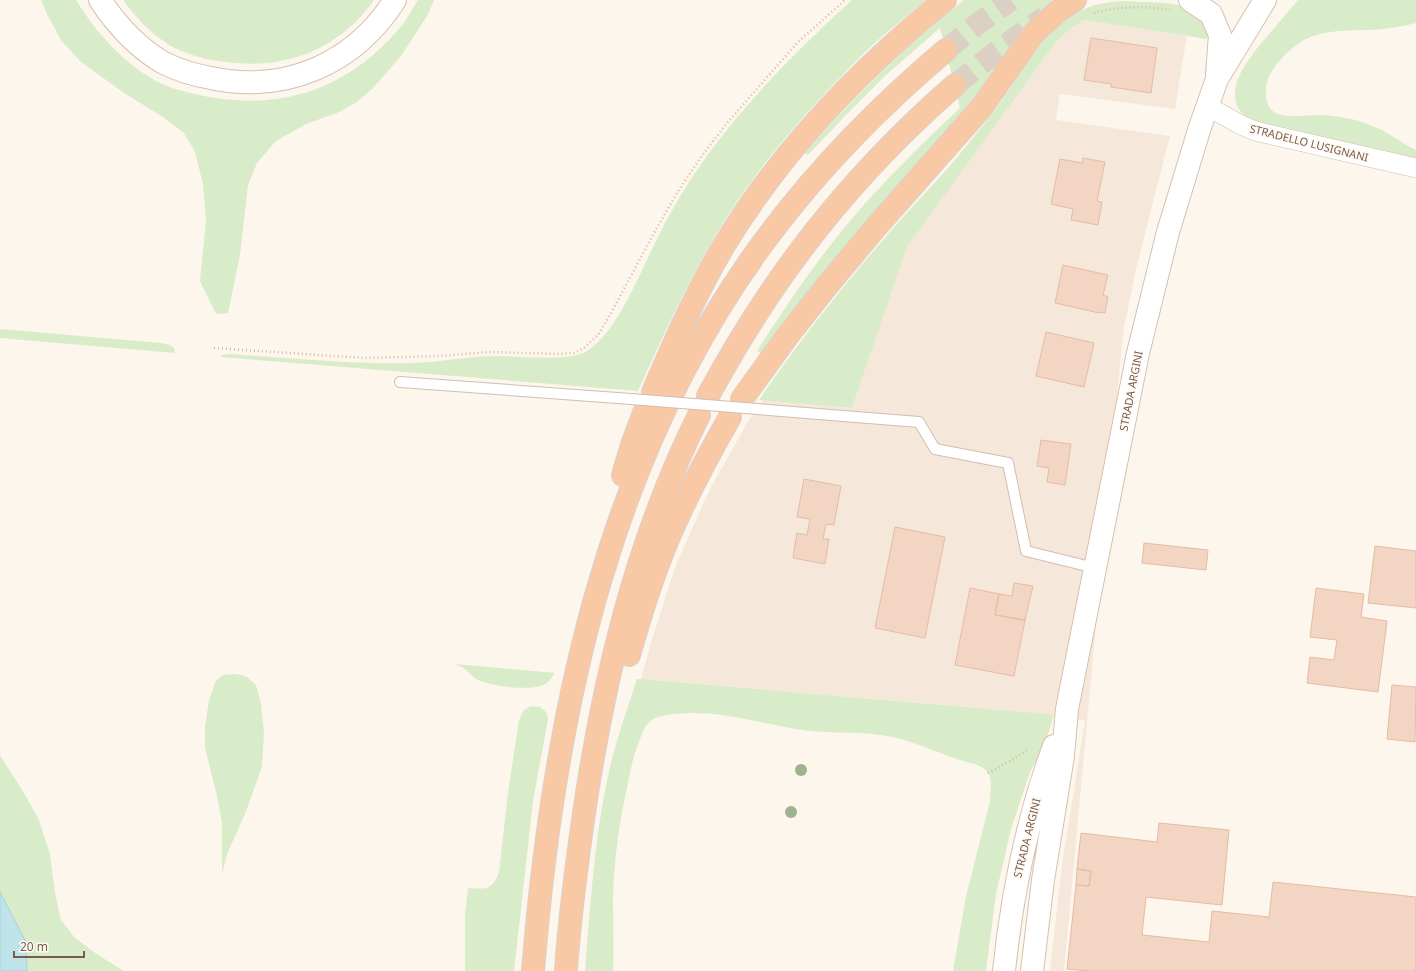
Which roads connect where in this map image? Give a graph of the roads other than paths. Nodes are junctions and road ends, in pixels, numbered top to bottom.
1 (100, 0) edge
2 (395, 0) edge
3 (945, 0) edge
4 (1075, 0) edge
5 (1190, 0) edge
6 (1265, 0) edge
7 (946, 50) tunnel mouth
8 (1217, 79) junction
9 (955, 85) tunnel mouth
10 (1207, 106) junction
11 (1416, 168) edge
12 (400, 382) dead end
13 (643, 400) junction
14 (743, 408) junction
15 (1095, 568) junction
16 (597, 591) junction
17 (1067, 709) junction
18 (583, 820) junction
19 (533, 971) edge
20 (566, 971) edge
21 (1004, 971) edge
22 (1032, 971) edge

1 - 2 main road
3 - 13 highway
4 - 14 highway
5 - 8 main road, STRADA ARGINI
6 - 8 main road, STRADA ARGINI
7 - 16 highway
8 - 10 main road, STRADA ARGINI
9 - 18 highway
10 - 11 street, STRADELLO LUSIGNANI
10 - 15 main road, STRADA ARGINI
12 - 13 lane
13 - 14 lane, bridge
13 - 16 highway
14 - 15 lane
14 - 18 highway
15 - 17 main road, STRADA ARGINI
16 - 19 highway
17 - 21 main road, STRADA ARGINI
17 - 22 main road, STRADA ARGINI
18 - 20 highway

